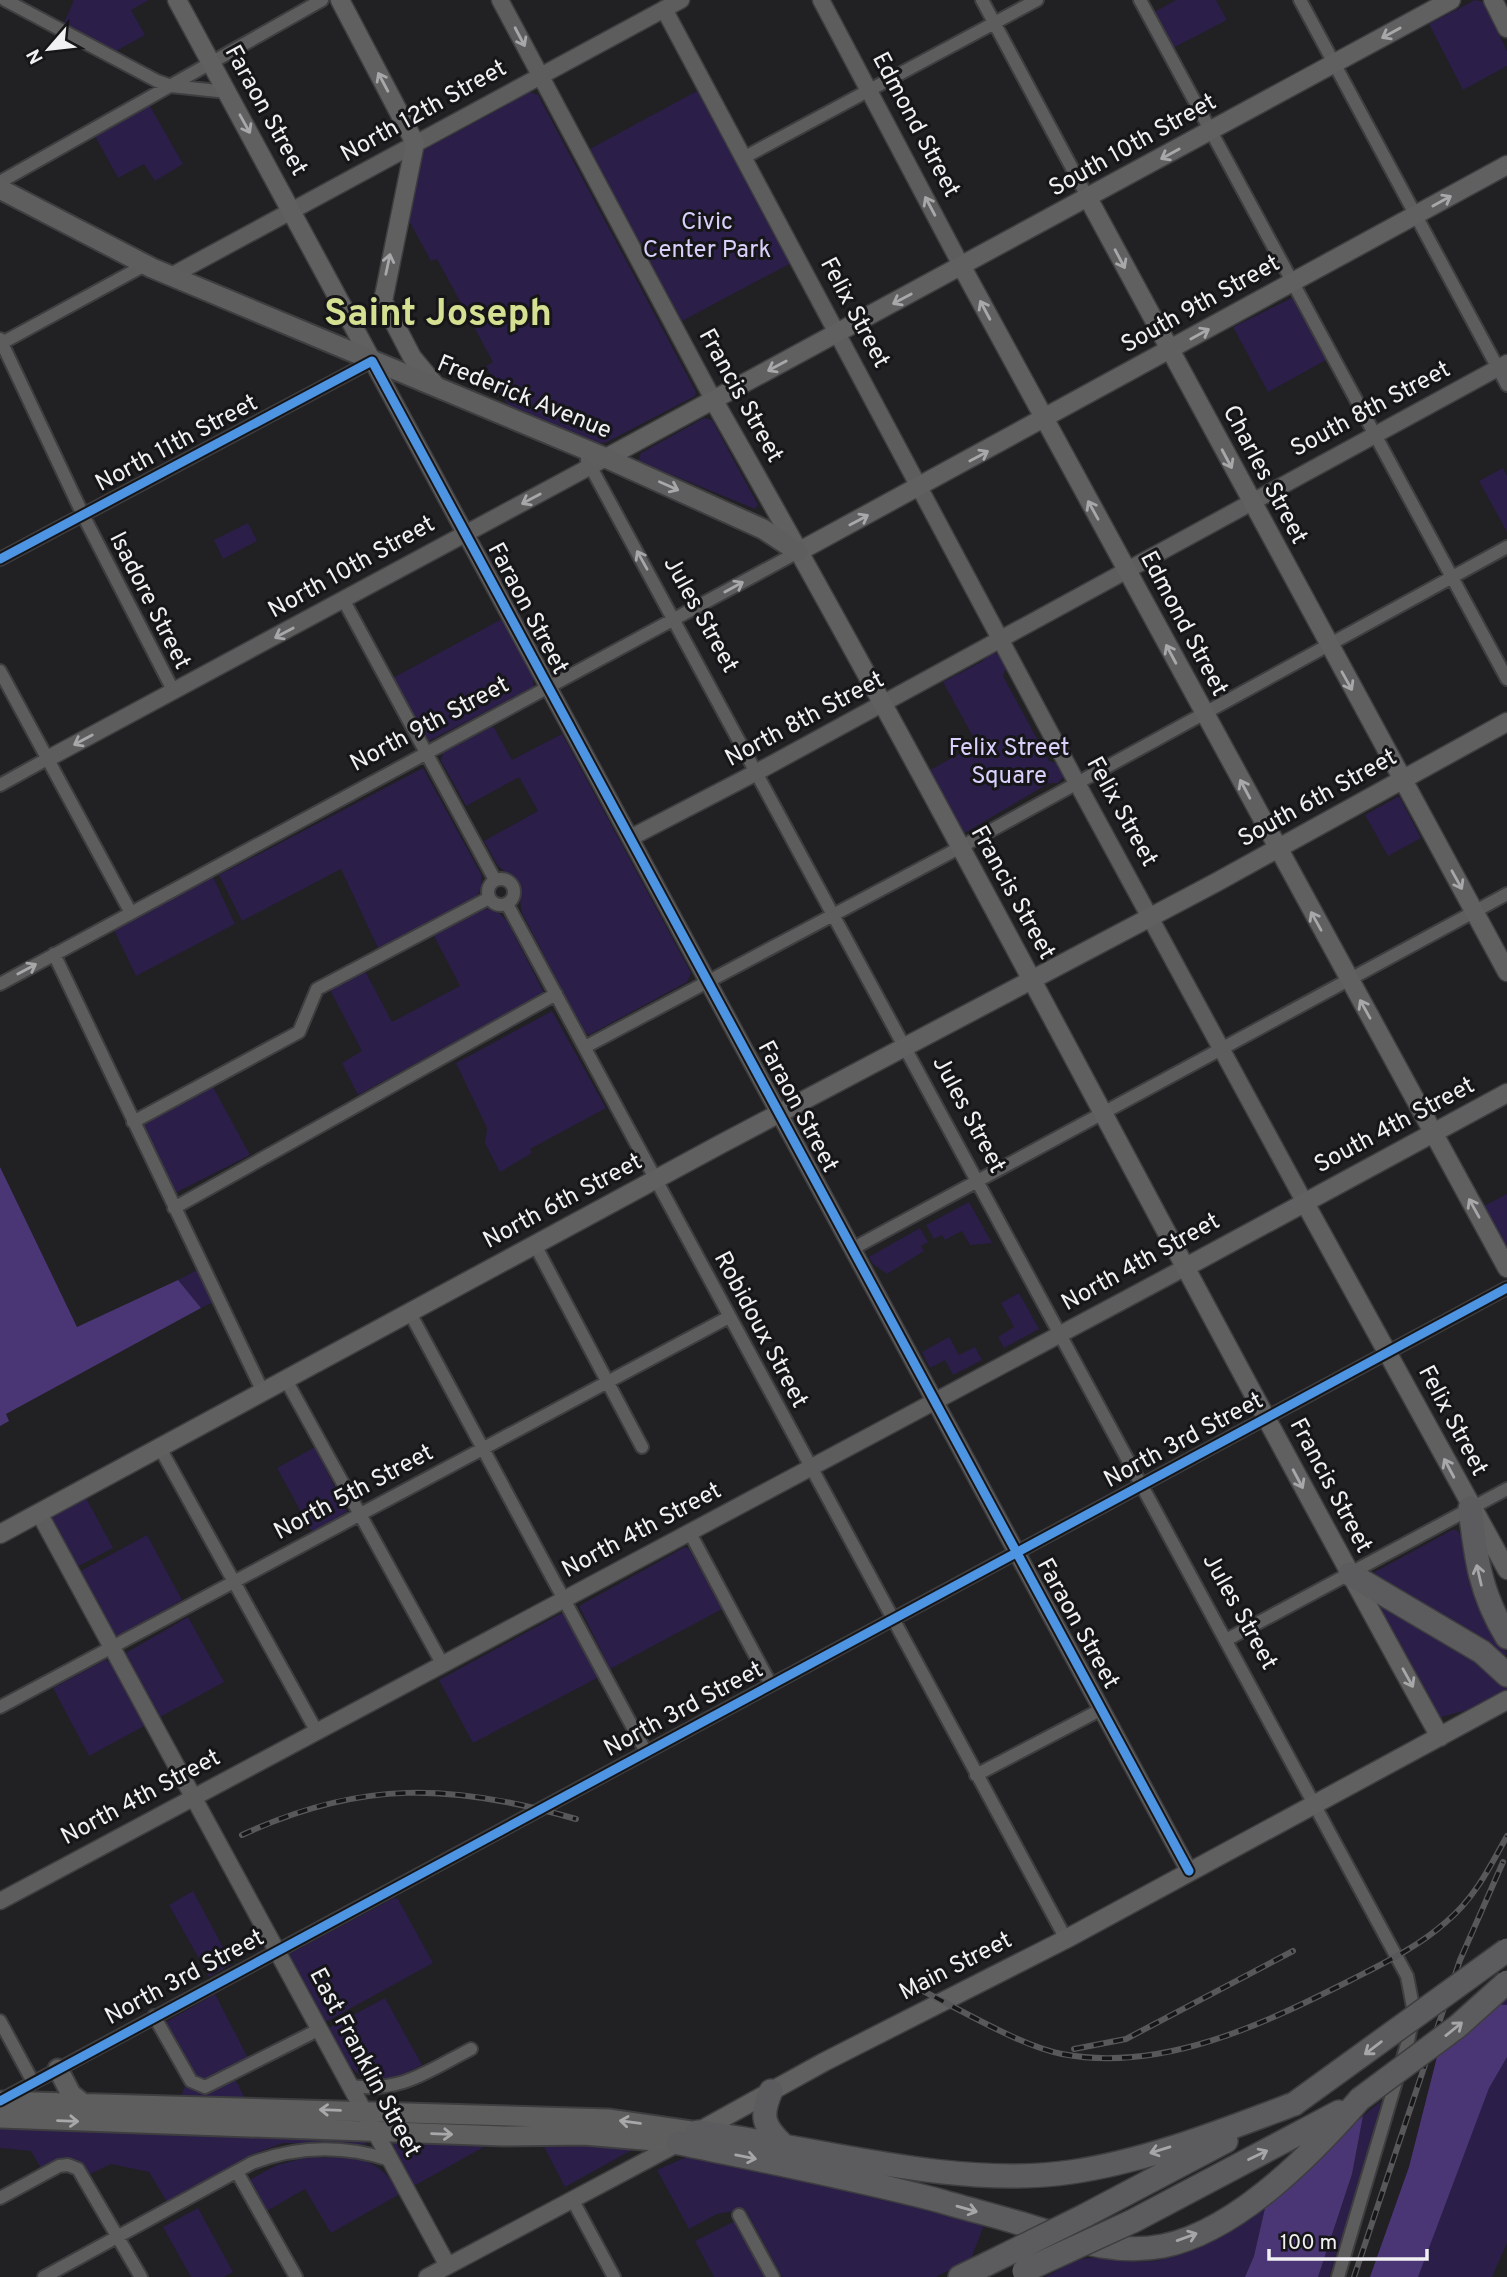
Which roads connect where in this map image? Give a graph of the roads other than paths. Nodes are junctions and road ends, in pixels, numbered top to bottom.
1 (5, 0) edge
2 (177, 0) edge
3 (322, 0) edge
4 (340, 0) edge
5 (500, 0) edge
6 (681, 0) edge
7 (821, 0) edge
8 (982, 0) edge
9 (1037, 0) edge
10 (1140, 0) edge
11 (1300, 0) edge
12 (1451, 0) edge
13 (1493, 0) edge
14 (661, 5) edge
15 (995, 23) junction
16 (1507, 28) edge
17 (210, 61) junction
18 (1334, 64) junction
19 (540, 74) junction
20 (171, 86) junction
21 (869, 90) junction
22 (227, 92) junction
23 (1211, 131) junction
24 (415, 143) junction
25 (743, 158) junction
26 (1507, 165) edge
27 (0, 182) edge
28 (0, 188) edge
29 (1088, 198) junction
30 (292, 211) junction
31 (1415, 215) junction
32 (145, 265) junction
33 (962, 267) junction
34 (171, 276) junction
35 (1292, 283) junction
36 (837, 334) junction
37 (1, 342) edge
38 (1169, 351) junction
39 (372, 361) junction
40 (1502, 366) edge
41 (1507, 385) edge
42 (438, 389) junction
43 (714, 401) junction
44 (1045, 420) junction
45 (1373, 435) junction
46 (599, 462) junction
47 (919, 488) junction
48 (1250, 501) junction
49 (84, 517) junction
50 (465, 535) junction
51 (1507, 547) edge
52 (798, 552) junction
53 (0, 559) edge
54 (1126, 570) junction
55 (1451, 578) junction
56 (344, 601) junction
57 (675, 620) junction
58 (1000, 639) junction
59 (1328, 645) junction
60 (0, 671) edge
61 (1507, 679) edge
62 (549, 689) junction
63 (174, 692) junction
64 (882, 705) junction
65 (1204, 714) junction
66 (1507, 722) edge
67 (427, 755) junction
68 (47, 759) junction
69 (757, 772) junction
70 (1402, 780) junction
71 (1077, 783) junction
72 (0, 785) edge
73 (629, 838) junction
74 (960, 848) junction
75 (1277, 849) junction
76 (495, 880) junction
77 (1507, 894) edge
78 (489, 898) junction
79 (508, 904) junction
80 (1474, 912) junction
81 (131, 913) junction
82 (832, 915) junction
83 (1151, 915) junction
84 (54, 954) junction
85 (1507, 972) edge
86 (1031, 978) junction
87 (1349, 980) junction
88 (707, 982) junction
89 (0, 984) edge
90 (556, 994) junction
91 (585, 1047) junction
92 (903, 1047) junction
93 (1223, 1049) junction
94 (1507, 1093) edge
95 (1102, 1113) junction
96 (778, 1114) junction
97 (133, 1122) junction
98 (1433, 1134) junction
99 (656, 1180) junction
100 (976, 1182) junction
101 (1306, 1202) junction
102 (174, 1208) junction
103 (535, 1245) junction
104 (852, 1249) junction
105 (1186, 1267) junction
106 (1507, 1268) edge
107 (1507, 1288) edge
108 (410, 1313) junction
109 (729, 1317) junction
110 (1061, 1335) junction
111 (1388, 1353) junction
112 (286, 1380) junction
113 (608, 1382) junction
114 (263, 1392) junction
115 (935, 1402) junction
116 (1266, 1419) junction
117 (642, 1447) dead end
118 (160, 1448) junction
119 (483, 1449) junction
120 (811, 1469) junction
121 (1142, 1486) junction
122 (1507, 1489) edge
123 (1471, 1508) junction
124 (39, 1513) junction
125 (358, 1515) junction
126 (690, 1533) junction
127 (0, 1534) edge
128 (1017, 1553) junction
129 (1507, 1570) edge
130 (1350, 1574) junction
131 (234, 1581) junction
132 (564, 1600) junction
133 (891, 1620) junction
134 (1507, 1637) edge
135 (1226, 1640) junction
136 (112, 1647) junction
137 (443, 1665) junction
138 (1503, 1671) edge
139 (771, 1685) junction
140 (1507, 1700) edge
141 (0, 1707) edge
142 (1102, 1709) junction
143 (317, 1732) junction
144 (1440, 1737) junction
145 (646, 1752) junction
146 (976, 1775) junction
147 (194, 1797) junction
148 (1314, 1803) junction
149 (1189, 1871) junction
150 (2, 1899) edge
151 (1507, 1935) edge
152 (1066, 1938) junction
153 (277, 1950) junction
154 (1507, 1950) edge
155 (1507, 1982) edge
156 (1420, 2013) junction
157 (154, 2016) junction
158 (0, 2021) edge
159 (320, 2029) junction
160 (471, 2049) dead end
161 (58, 2069) junction
162 (33, 2082) junction
163 (351, 2086) junction
164 (771, 2091) junction
165 (1360, 2099) junction
166 (0, 2101) edge
167 (81, 2102) junction
168 (1294, 2104) junction
169 (364, 2111) junction
170 (0, 2118) edge
171 (374, 2131) junction
172 (688, 2137) junction
173 (783, 2145) junction
174 (390, 2160) junction
175 (237, 2172) junction
176 (0, 2198) edge
177 (572, 2199) junction
178 (739, 2215) dead end
179 (118, 2237) junction
180 (451, 2271) edge
181 (1018, 2274) edge
182 (44, 2277) edge
183 (141, 2277) edge
184 (296, 2277) edge
185 (428, 2277) edge
186 (614, 2277) edge
187 (773, 2277) edge
188 (960, 2277) edge
189 (1338, 2277) edge

1 - 20 street
2 - 17 main road, Faraon Street
3 - 17 street
24 -> 4 main road
5 -> 19 street, Francis Street
6 - 14 street, North 12th Street
7 - 21 street, Edmond Street
8 - 15 street, Charles Street
9 - 15 street
10 - 23 street
11 - 18 street
12 -> 18 main road, South 10th Street
13 - 16 main road
14 - 19 street, North 12th Street
14 - 25 street, Felix Street
15 - 21 street
15 - 29 street, Charles Street
17 - 20 street
17 - 22 main road, Faraon Street
18 - 23 main road, South 10th Street
18 - 31 street
19 - 24 street, North 12th Street
19 - 43 street, Francis Street
20 - 22 street
20 - 27 street
21 - 25 street
33 -> 21 street, Edmond Street
22 -> 30 main road, Faraon Street
23 -> 29 main road, South 10th Street
23 - 35 street
24 - 30 street, North 12th Street
42 -> 24 main road
25 - 36 street, Felix Street
31 -> 26 main road, South 9th Street
28 - 32 main road, Frederick Avenue
29 - 33 main road, South 10th Street
29 -> 38 main road, Charles Street
30 - 34 street, North 12th Street
30 - 39 main road, Faraon Street
31 - 35 main road, South 9th Street
31 - 40 street
32 - 34 main road, Frederick Avenue
32 - 37 street
33 -> 36 main road, South 10th Street
44 -> 33 main road, Edmond Street
34 - 39 main road, Frederick Avenue
38 -> 35 main road, South 9th Street
35 - 45 street
36 -> 43 main road, North 10th Street
36 - 47 street, Felix Street
37 - 49 street, Isadore Street
38 - 44 main road, South 9th Street
38 -> 48 main road, Charles Street
39 - 42 main road, Frederick Avenue
39 - 49 street, North 11th Street
39 - 50 street, Faraon Street
40 - 41 street
40 - 45 street, South 8th Street
42 - 46 main road, Frederick Avenue
43 - 46 main road, North 10th Street
43 - 52 main road, Francis Street
47 -> 44 main road, South 9th Street
54 -> 44 main road, Edmond Street
45 - 48 street, South 8th Street
45 - 55 street
46 -> 50 street, North 10th Street
46 -> 52 main road, Frederick Avenue
57 -> 46 street, Jules Street
52 -> 47 main road, North 9th Street
47 - 58 street, Felix Street
48 - 54 street, South 8th Street
48 - 59 main road, Charles Street
49 - 53 street, North 11th Street
49 - 63 street, Isadore Street
50 - 56 street, North 10th Street
50 - 62 street, Faraon Street
51 - 55 street
57 -> 52 street, North 9th Street
52 - 64 main road, Francis Street
54 - 58 street, South 8th Street
65 -> 54 main road, Edmond Street
55 - 59 street
55 - 61 street
56 -> 63 street, North 10th Street
56 - 67 street
57 - 62 street, North 9th Street
57 - 69 street, Jules Street
58 - 64 street, North 8th Street
58 - 71 street, Felix Street
59 - 65 street
59 -> 70 main road, Charles Street
60 - 68 street
62 - 67 street, North 9th Street
62 - 73 street, Faraon Street
63 -> 68 street, North 10th Street
64 - 69 street, North 8th Street
64 - 74 main road, Francis Street
65 - 71 street
75 -> 65 main road, Edmond Street
66 - 70 main road, South 6th Street
67 - 76 street
67 - 81 street, North 9th Street
68 - 72 street, North 10th Street
68 - 81 street
69 - 73 street, North 8th Street
69 - 82 street, Jules Street
70 - 75 main road, South 6th Street
70 -> 80 main road, Charles Street
71 - 74 street
71 - 83 street, Felix Street
73 - 88 street, Faraon Street
74 - 82 street
74 - 86 main road, Francis Street
75 - 83 main road, South 6th Street
87 -> 75 main road, Edmond Street
76 - 78 street
76 - 79 street
77 - 80 street
78 - 79 street
78 - 97 street
79 - 90 street, Robidoux Street
80 - 85 main road, Charles Street
80 - 87 street
81 - 84 street, North 9th Street
82 - 88 street
82 - 92 street, Jules Street
83 - 86 main road, North 6th Street
83 - 93 street, Felix Street
89 -> 84 street, North 9th Street
84 - 97 street
86 - 92 main road, North 6th Street
86 - 95 main road, Francis Street
87 - 93 street
98 -> 87 main road, Edmond Street
88 - 91 street
88 - 96 street, Faraon Street
90 - 91 street, Robidoux Street
90 - 102 street
91 - 99 street, Robidoux Street
92 - 96 main road, North 6th Street
92 - 100 street, Jules Street
93 - 95 street
93 - 101 street, Felix Street
94 - 98 main road, South 4th Street
95 - 100 street
95 - 105 main road, Francis Street
96 - 99 main road, North 6th Street
96 - 104 street, Faraon Street
97 - 102 street
98 - 101 main road, South 4th Street
106 -> 98 main road, Edmond Street
99 - 103 main road, North 6th Street
99 - 109 street, Robidoux Street
100 - 104 street
100 - 110 street, Jules Street
101 - 105 main road, North 4th Street
101 - 111 main road, Felix Street
102 - 114 street
103 - 108 main road, North 6th Street
103 - 113 street
104 - 115 street, Faraon Street
105 - 110 street, North 4th Street
105 - 116 main road, Francis Street
107 - 111 street, North 3rd Street
108 - 112 main road, North 6th Street
108 - 119 street
109 - 113 street, North 5th Street
109 - 120 street, Robidoux Street
110 - 115 street, North 4th Street
110 - 121 street, Jules Street
111 - 116 street, North 3rd Street
123 -> 111 main road, Felix Street
112 - 114 main road, North 6th Street
112 - 125 street
113 - 117 street
113 - 119 street, North 5th Street
114 - 118 main road, North 6th Street
115 - 120 street, North 4th Street
115 - 128 street, Faraon Street
116 - 121 street, North 3rd Street
116 -> 130 main road, Francis Street
118 - 124 main road, North 6th Street
118 - 131 street
119 - 125 street, North 5th Street
119 - 132 street
120 - 126 street, North 4th Street
120 - 133 street, Robidoux Street
121 - 128 street, North 3rd Street
121 - 135 street, Jules Street
122 - 123 street
123 - 129 main road, Felix Street
123 - 130 street
134 -> 123 highway
124 - 127 main road, North 6th Street
124 - 136 street, East Franklin Street
125 - 131 street, North 5th Street
125 - 137 street
126 - 132 street, North 4th Street
126 - 139 street
128 - 133 street, North 3rd Street
128 - 142 street, Faraon Street
130 - 135 street
130 - 138 highway
130 -> 144 main road, Francis Street
131 - 136 street, North 5th Street
131 - 143 street
132 - 137 street, North 4th Street
132 - 145 street
133 - 139 street, North 3rd Street
133 - 146 street, Robidoux Street
135 - 148 street, Jules Street
136 - 141 street, North 5th Street
136 - 147 street, East Franklin Street
137 - 143 street, North 4th Street
139 - 145 street, North 3rd Street
140 - 144 main road, Main Street
142 - 146 street
142 - 149 street, Faraon Street
143 - 147 street, North 4th Street
144 - 148 main road, Main Street
145 - 153 street, North 3rd Street
146 - 152 street, Robidoux Street
147 - 150 street, North 4th Street
147 - 153 street, East Franklin Street
148 - 149 main road, Main Street
148 - 189 street, Jules Street
149 - 152 main road, Main Street
151 - 156 highway, bridge
152 - 164 main road, Main Street
153 - 157 street, North 3rd Street
153 - 159 street, East Franklin Street
154 - 156 highway, bridge
165 -> 155 highway, bridge
156 -> 168 highway, bridge
157 - 159 street
157 - 161 street, North 3rd Street
158 - 162 street
159 - 163 street, East Franklin Street
160 - 163 street
161 - 162 street, North 3rd Street
161 - 167 main road
162 - 166 street, North 3rd Street
163 - 169 street, East Franklin Street
164 - 172 main road, Main Street
164 - 173 highway
172 -> 165 highway
181 -> 165 highway, bridge
166 - 167 main road
169 -> 167 main road
168 -> 173 highway
168 - 188 highway, bridge
169 - 171 street, East Franklin Street
172 -> 169 main road
170 -> 171 main road
171 -> 172 main road
171 - 174 street, East Franklin Street
172 - 173 highway
172 - 177 street, Main Street
174 - 175 street
174 - 180 street, East Franklin Street
175 - 179 street
175 - 184 street
176 - 179 street
177 - 180 street, Main Street
177 - 186 street
178 - 187 street
179 - 182 street
179 - 183 street
180 - 185 street, Main Street

